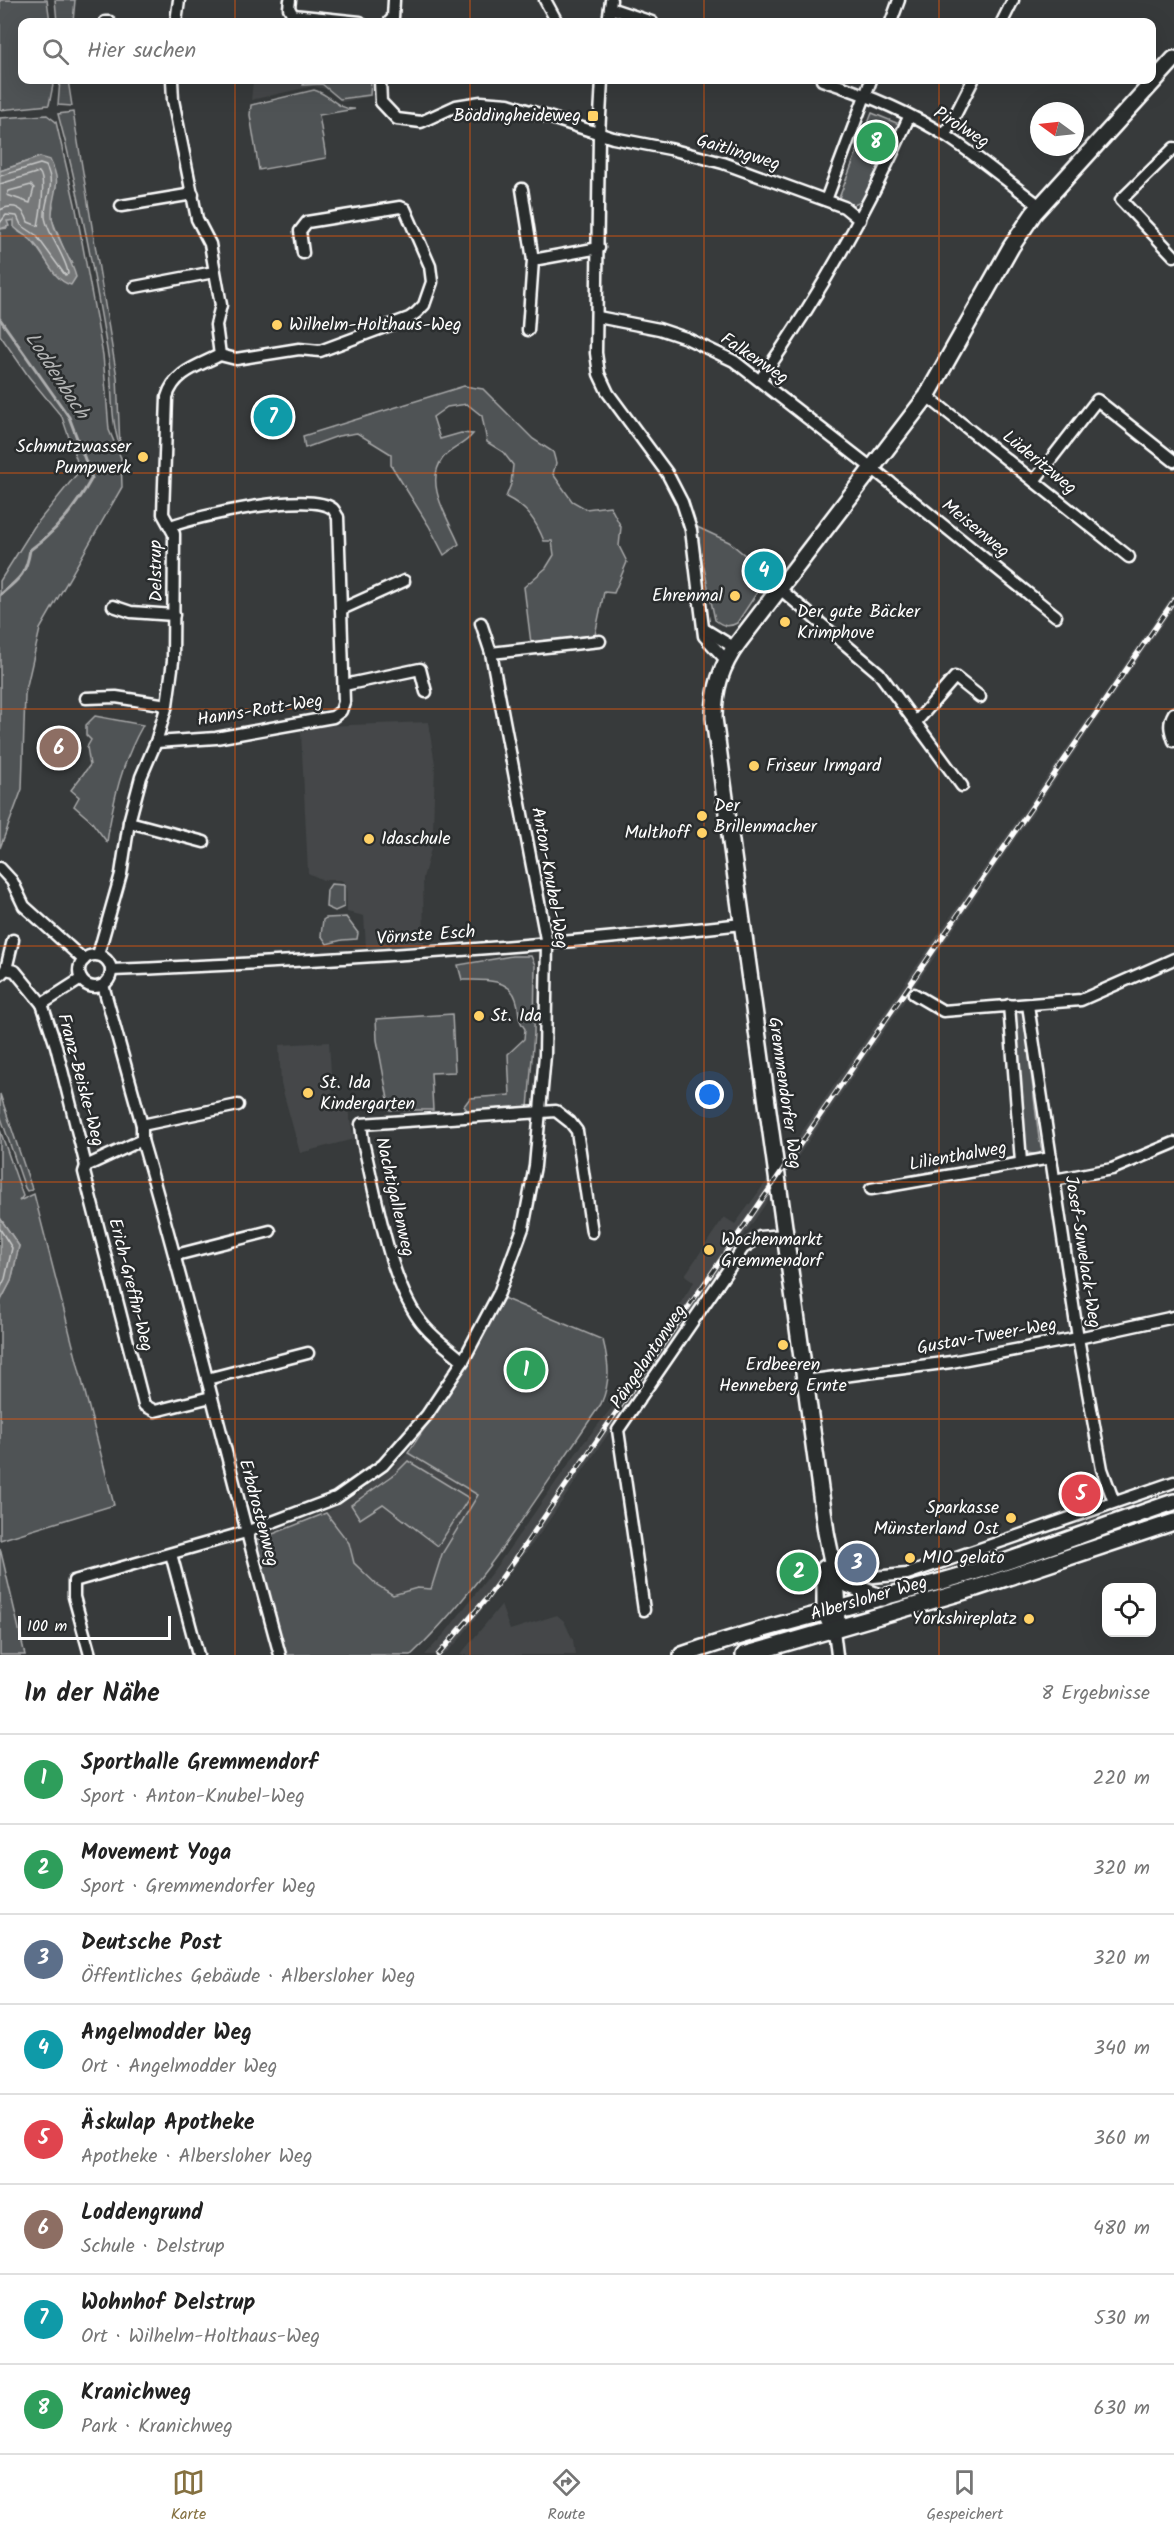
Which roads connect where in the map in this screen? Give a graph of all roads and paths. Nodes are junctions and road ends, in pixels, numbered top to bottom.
1 (178, 0) edge
2 (290, 0) edge
3 (394, 0) edge
4 (545, 0) edge
5 (899, 0) edge
6 (1013, 0) edge
7 (611, 4) edge
8 (176, 18) edge
9 (322, 18) edge
10 (393, 18) edge
11 (556, 18) edge
12 (643, 18) edge
13 (892, 18) edge
14 (1004, 18) edge
15 (1174, 60) edge
16 (1156, 80) edge
17 (172, 84) edge
18 (380, 84) edge
19 (603, 84) edge
20 (834, 84) edge
21 (869, 84) edge
22 (971, 84) edge
23 (1152, 84) edge
24 (865, 94) junction
25 (909, 117) junction
26 (599, 134) junction
27 (945, 135) junction
28 (1174, 148) edge
29 (522, 189) dead end
30 (193, 194) junction
31 (826, 201) junction
32 (121, 206) dead end
33 (1040, 206) junction
34 (860, 220) junction
35 (599, 248) junction
36 (303, 253) dead end
37 (1174, 256) edge
38 (533, 260) junction
39 (214, 272) junction
40 (135, 287) dead end
41 (598, 317) junction
42 (528, 330) dead end
43 (220, 355) junction
44 (760, 380) junction
45 (927, 396) junction
46 (1174, 461) edge
47 (872, 469) junction
48 (1034, 481) junction
49 (171, 526) junction
50 (1129, 557) dead end
51 (404, 581) dead end
52 (780, 589) junction
53 (113, 606) dead end
54 (342, 609) junction
55 (174, 615) junction
56 (1056, 616) dead end
57 (481, 623) dead end
58 (600, 641) dead end
59 (491, 654) junction
60 (731, 654) junction
61 (344, 685) junction
62 (426, 692) dead end
63 (981, 697) dead end
64 (87, 698) dead end
65 (167, 705) junction
66 (1174, 713) edge
67 (916, 722) junction
68 (1174, 741) edge
69 (156, 742) junction
70 (962, 786) dead end
71 (129, 822) junction
72 (204, 842) dead end
73 (0, 868) edge
74 (742, 924) junction
75 (13, 940) dead end
76 (547, 944) junction
77 (98, 955) junction
78 (1174, 959) edge
79 (84, 960) junction
80 (111, 970) junction
81 (3, 972) edge
82 (81, 979) junction
83 (103, 985) junction
84 (914, 994) dead end
85 (42, 1004) junction
86 (1009, 1005) junction
87 (1028, 1005) junction
88 (238, 1105) dead end
89 (541, 1111) junction
90 (142, 1125) junction
91 (142, 1140) junction
92 (1174, 1143) edge
93 (1051, 1158) junction
94 (1021, 1162) junction
95 (87, 1166) junction
96 (1054, 1180) junction
97 (871, 1189) dead end
98 (270, 1231) dead end
99 (592, 1232) dead end
100 (784, 1235) junction
101 (176, 1256) junction
102 (1174, 1317) edge
103 (1078, 1338) junction
104 (308, 1353) dead end
105 (463, 1361) junction
106 (207, 1379) junction
107 (805, 1381) junction
108 (210, 1397) junction
109 (1174, 1482) edge
110 (1114, 1502) junction
111 (1174, 1502) edge
112 (1174, 1522) edge
113 (246, 1532) junction
114 (826, 1532) junction
115 (171, 1554) junction
116 (834, 1572) junction
117 (908, 1574) junction
118 (873, 1576) dead end
119 (904, 1592) junction
120 (883, 1598) junction
121 (644, 1610) dead end
122 (832, 1611) junction
123 (834, 1630) junction
124 (90, 1655) edge
125 (198, 1655) edge
126 (280, 1655) edge
127 (682, 1655) edge
128 (744, 1655) edge
129 (837, 1655) edge

1 - 8 street
2 - 9 street
3 - 10 street
4 - 11 street
5 - 13 street
6 - 14 street
7 - 12 street
15 - 16 street, Gremmendorfer Weg
17 - 30 street
18 - 26 street, Gaitlingweg
19 - 26 street
20 - 24 street, Pirolweg
21 - 24 street
22 - 27 street
23 - 33 street, Gremmendorfer Weg
24 - 25 street, Pirolweg
24 - 31 street
25 - 27 street, Pirolweg
25 - 34 street
26 - 31 street, Gaitlingweg
26 - 35 street
27 - 33 street, Pirolweg
28 - 37 street
29 - 38 street
30 - 32 street
30 - 39 street
31 - 34 street, Gaitlingweg
33 - 45 street, Gremmendorfer Weg
34 - 44 street
35 - 38 street
35 - 41 street
36 - 43 street
38 - 42 street
39 - 40 street
39 - 43 street
41 - 44 street, Falkenweg
41 - 60 street
43 - 49 street, Delstrup
44 - 47 street, Falkenweg
45 - 47 street, Gremmendorfer Weg
45 - 48 street, Lüderitzweg
46 - 48 street
47 - 52 street, Gremmendorfer Weg
47 - 56 street, Meisenweg
48 - 50 street, Lüderitzweg
49 - 54 street, Hanns-Rott-Weg
49 - 55 street, Delstrup
51 - 54 street
52 - 60 street, Gremmendorfer Weg
52 - 67 street
53 - 55 street, Delstrup
54 - 61 street, Hanns-Rott-Weg
55 - 65 street, Delstrup
57 - 59 street, Anton-Knubel-Weg
58 - 59 street
59 - 76 street, Anton-Knubel-Weg
60 - 74 street, Gremmendorfer Weg
61 - 62 street, Hanns-Rott-Weg
61 - 69 street, Hanns-Rott-Weg
63 - 67 street
64 - 65 street
65 - 69 street, Delstrup
66 - 68 street
67 - 70 street
69 - 71 street, Delstrup
71 - 72 street
71 - 77 street, Delstrup
73 - 79 street
74 - 76 street, Vörnste Esch
74 - 100 street, Gremmendorfer Weg
75 - 81 street, Franz-Beiske-Weg
76 - 80 street, Vörnste Esch
76 - 89 street, Anton-Knubel-Weg
77 - 79 street
77 - 80 street
78 - 87 street
79 - 82 street
80 - 83 street
81 - 85 street, Franz-Beiske-Weg
82 - 83 street
82 - 85 street, Franz-Beiske-Weg
83 - 90 street, Erbdrostenweg
84 - 86 street
85 - 95 street, Franz-Beiske-Weg
86 - 87 street
86 - 94 street
87 - 93 street, Josef-Suwelack-Weg
88 - 90 street
89 - 99 street
89 - 105 street, Anton-Knubel-Weg
89 - 105 street, Nachtigallenweg
90 - 91 street, Erbdrostenweg
91 - 95 street
91 - 101 street, Erbdrostenweg
92 - 96 street
93 - 94 street, Lilienthalweg
93 - 96 street, Josef-Suwelack-Weg
94 - 97 street, Lilienthalweg
95 - 108 street, Erich-Greffin-Weg
96 - 103 street, Josef-Suwelack-Weg
98 - 101 street
100 - 107 street, Gremmendorfer Weg
100 - 121 street, Pängelantonweg
101 - 106 street, Erbdrostenweg
102 - 103 street, Gustav-Tweer-Weg
103 - 107 street, Gustav-Tweer-Weg
103 - 110 street, Josef-Suwelack-Weg
104 - 106 street
105 - 113 street, Anton-Knubel-Weg
106 - 108 street, Erbdrostenweg
107 - 114 street, Gremmendorfer Weg
108 - 113 street, Erbdrostenweg
109 - 110 street, Albersloher Weg
110 - 117 street, Albersloher Weg
111 - 119 street, Albersloher Weg
112 - 123 street, Albersloher Weg
113 - 115 street, Anton-Knubel-Weg
113 - 126 street, Erbdrostenweg
114 - 116 street, Gremmendorfer Weg
114 - 122 street, Gremmendorfer Weg
115 - 124 street, Anton-Knubel-Weg
115 - 125 street
116 - 120 street
116 - 122 street, Gremmendorfer Weg
117 - 118 street, Albersloher Weg
117 - 119 street, Albersloher Weg
119 - 120 street, Albersloher Weg
120 - 122 street, Albersloher Weg
122 - 123 street, Gremmendorfer Weg
122 - 127 street, Albersloher Weg
123 - 128 street, Albersloher Weg
123 - 129 street

